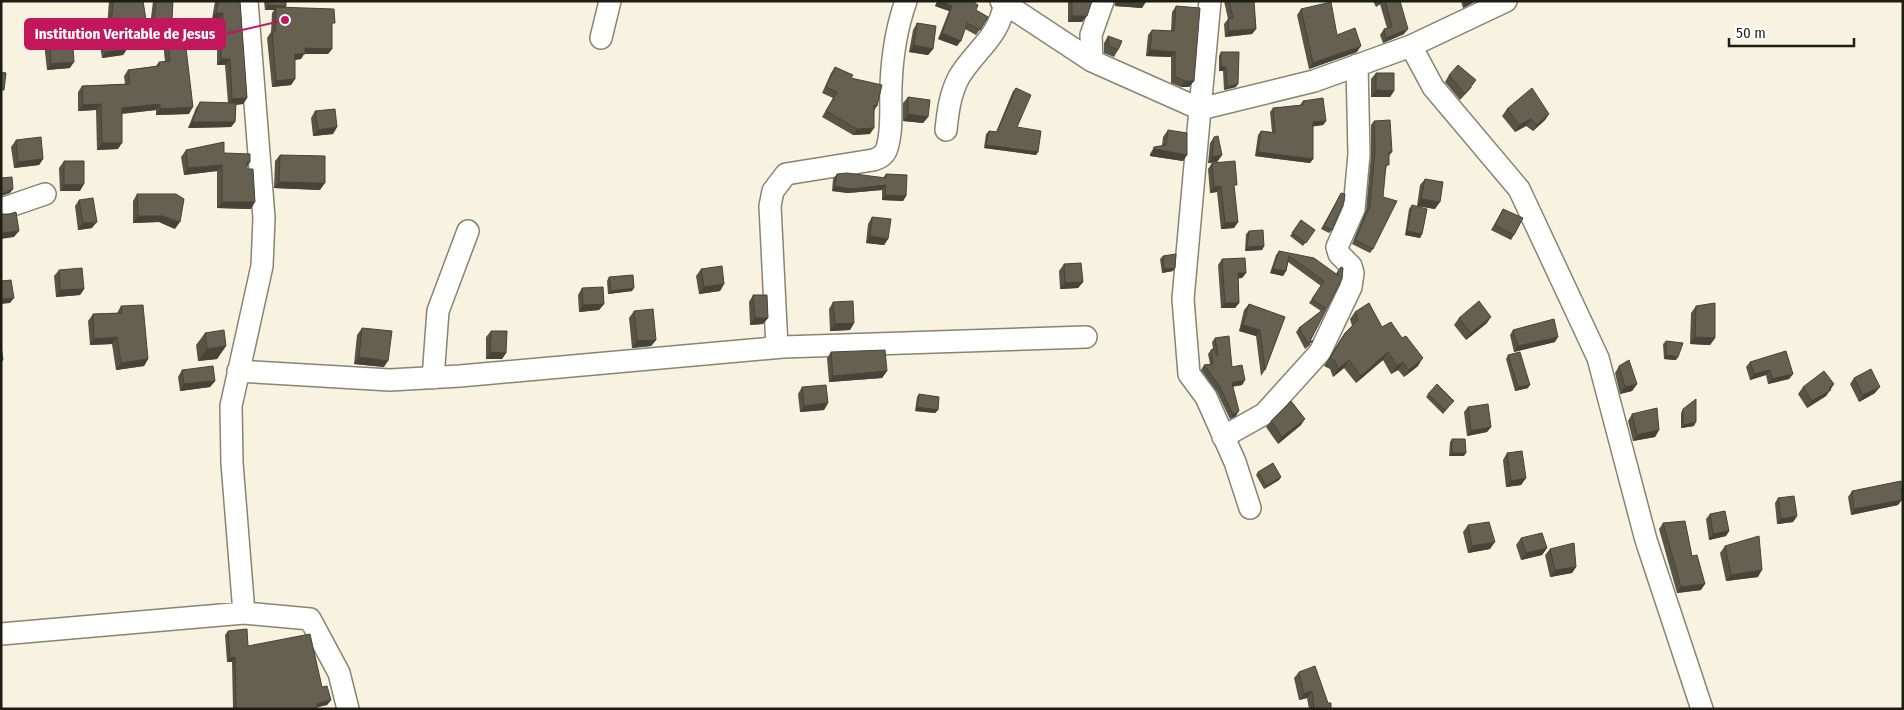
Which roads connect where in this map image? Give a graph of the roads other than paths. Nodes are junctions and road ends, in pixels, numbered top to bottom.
1 (247, 1) edge
2 (610, 1) edge
3 (906, 1) edge
4 (1103, 1) edge
5 (1210, 1) edge
6 (1506, 1) edge
7 (1003, 2) edge
8 (601, 38) dead end
9 (1411, 46) junction
10 (1092, 61) junction
11 (1357, 65) junction
12 (1200, 109) junction
13 (946, 130) dead end
14 (45, 194) dead end
15 (1, 209) edge
16 (468, 231) dead end
17 (1086, 337) dead end
18 (777, 348) junction
19 (238, 371) junction
20 (433, 378) junction
21 (1223, 437) junction
22 (1250, 508) dead end
23 (244, 613) junction
24 (1, 634) edge
25 (348, 709) edge
26 (1702, 709) edge

1 - 19 street
2 - 8 street
3 - 18 street
4 - 10 street
5 - 12 street
6 - 9 street
7 - 10 street
7 - 13 street
9 - 11 street
9 - 26 street
10 - 12 street
11 - 12 street
11 - 21 street
12 - 21 street
14 - 15 street
16 - 20 street
17 - 18 street
18 - 20 street
19 - 20 street
19 - 23 street
21 - 22 street
23 - 24 street
23 - 25 street

